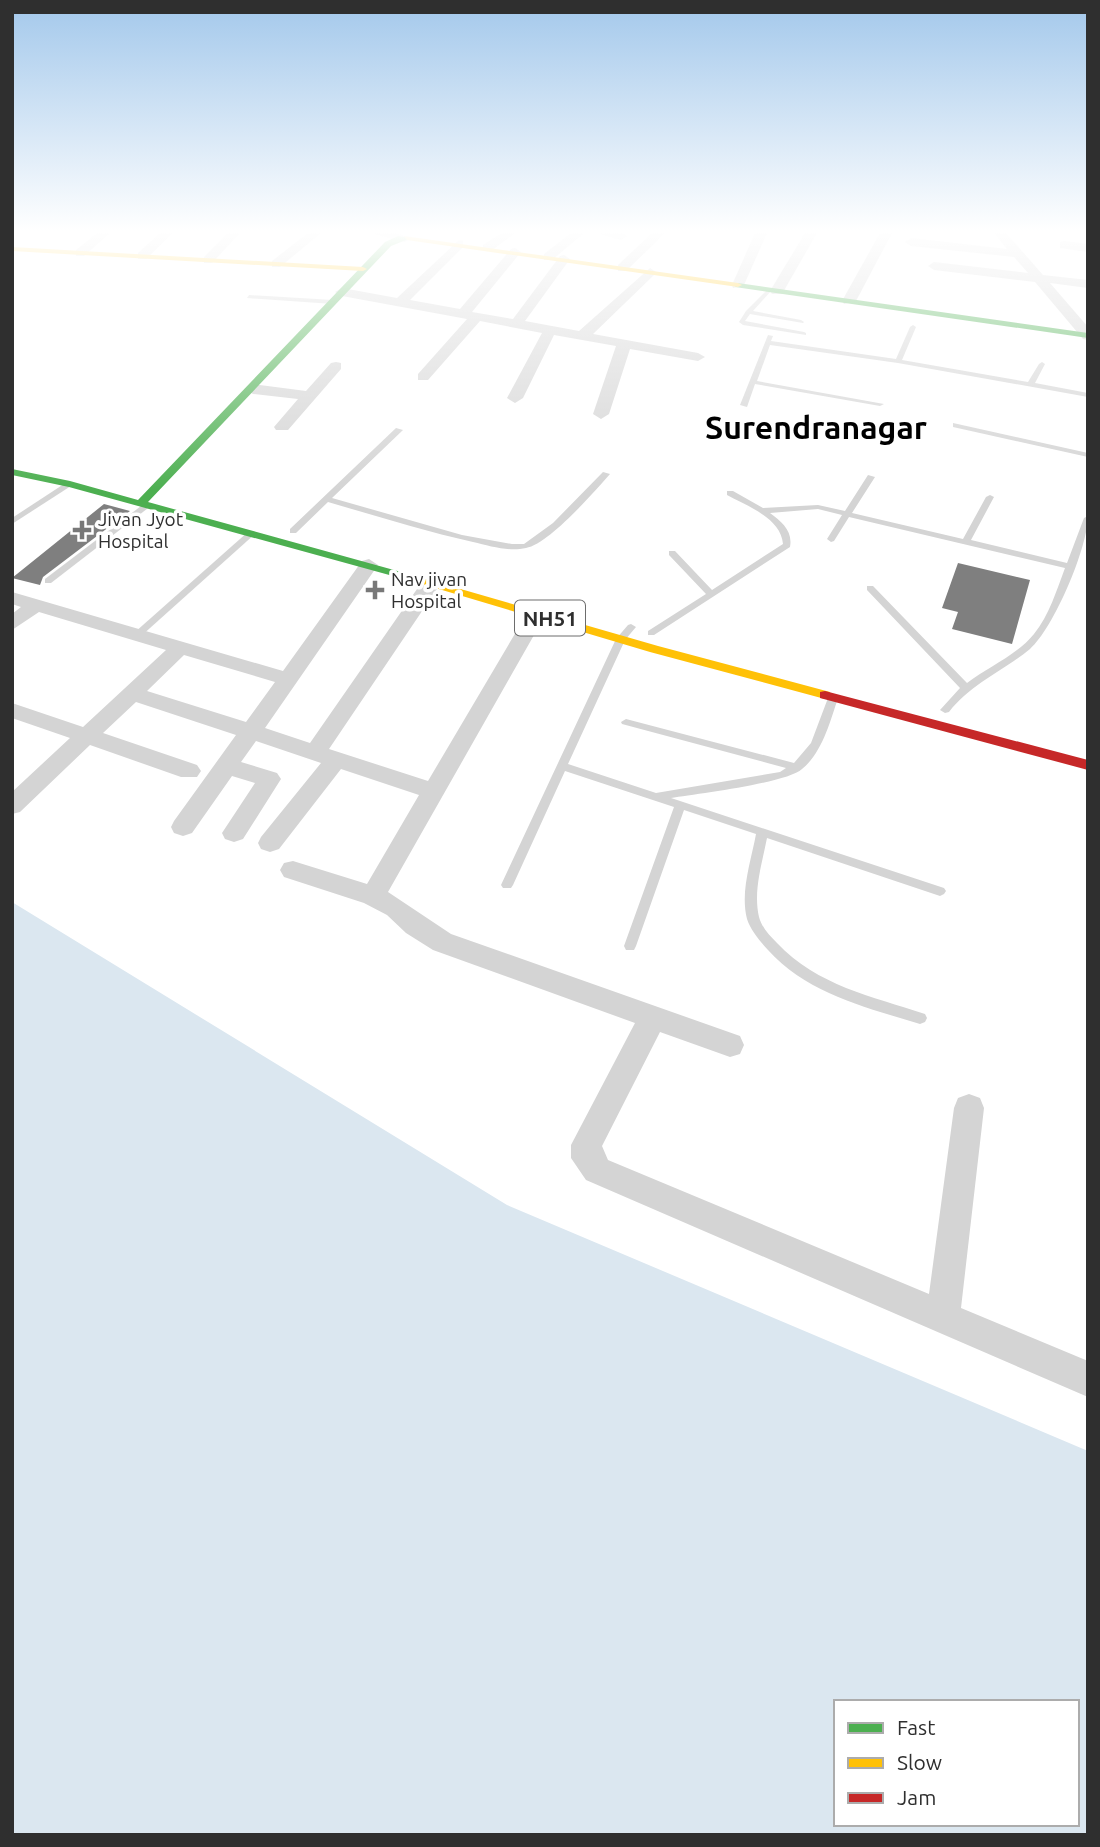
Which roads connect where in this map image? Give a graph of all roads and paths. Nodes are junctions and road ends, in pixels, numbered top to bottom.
1 (317, 319) edge
2 (467, 319) edge
3 (488, 319) edge
4 (519, 319) edge
5 (600, 319) edge
6 (742, 319) edge
7 (786, 319) edge
8 (973, 319) edge
9 (1074, 319) edge
10 (801, 322) dead end
11 (516, 324) junction
12 (913, 327) dead end
13 (773, 329) junction
14 (550, 330) junction
15 (804, 334) dead end
16 (582, 336) junction
17 (1088, 336) edge
18 (768, 343) junction
19 (624, 344) junction
20 (687, 360) dead end
21 (898, 361) junction
22 (1042, 364) dead end
23 (337, 366) dead end
24 (423, 377) dead end
25 (753, 382) junction
26 (1031, 384) junction
27 (253, 389) junction
28 (1088, 394) edge
29 (309, 396) junction
30 (515, 398) dead end
31 (880, 404) dead end
32 (744, 405) dead end
33 (601, 414) dead end
34 (956, 425) dead end
35 (282, 427) dead end
36 (400, 430) dead end
37 (1088, 455) edge
38 (12, 460) edge
39 (12, 472) edge
40 (606, 474) dead end
41 (871, 477) dead end
42 (70, 484) junction
43 (730, 493) dead end
44 (990, 497) dead end
45 (327, 499) junction
46 (147, 500) junction
47 (760, 511) junction
48 (847, 514) junction
49 (1087, 520) edge
50 (12, 522) edge
51 (293, 531) junction
52 (252, 533) junction
53 (831, 539) dead end
54 (965, 543) junction
55 (673, 553) dead end
56 (369, 565) junction
57 (1068, 566) junction
58 (48, 582) dead end
59 (431, 583) junction
60 (870, 588) dead end
61 (710, 593) junction
62 (12, 598) edge
63 (36, 605) junction
64 (536, 614) junction
65 (12, 624) edge
66 (626, 633) junction
67 (651, 633) junction
68 (137, 635) junction
69 (180, 648) junction
70 (288, 679) junction
71 (965, 687) junction
72 (131, 693) junction
73 (833, 698) junction
74 (12, 710) edge
75 (945, 710) junction
76 (626, 722) dead end
77 (251, 731) junction
78 (88, 734) junction
79 (1088, 748) edge
80 (326, 755) junction
81 (1088, 765) edge
82 (226, 766) junction
83 (562, 766) junction
84 (798, 768) junction
85 (190, 771) dead end
86 (433, 791) junction
87 (656, 797) junction
88 (680, 805) junction
89 (12, 806) edge
90 (183, 827) dead end
91 (234, 832) dead end
92 (762, 832) junction
93 (270, 843) dead end
94 (293, 870) dead end
95 (507, 885) dead end
96 (940, 891) dead end
97 (373, 896) junction
98 (630, 946) dead end
99 (653, 1017) junction
100 (920, 1018) dead end
101 (730, 1045) dead end
102 (970, 1108) dead end
103 (943, 1318) junction
104 (1088, 1379) edge

1 - 27 main road
2 - 24 street
3 - 11 street
4 - 11 street
5 - 16 street
6 - 13 lane
7 - 10 lane
8 - 17 main road
9 - 17 street
11 - 14 street
12 - 21 lane
13 - 15 lane
13 - 18 lane
14 - 16 street
14 - 30 street
16 - 19 street
18 - 21 lane
18 - 25 lane
19 - 20 street
19 - 33 street
21 - 26 lane
22 - 26 lane
23 - 29 street
25 - 31 lane
25 - 32 lane
26 - 28 lane
27 - 29 street
27 - 46 main road
29 - 35 street
34 - 37 lane
36 - 45 lane
38 - 46 main road, NH51
39 - 42 main road, NH51
40 - 45 lane
41 - 48 lane
42 - 46 main road, NH51
42 - 50 lane
43 - 47 lane
44 - 54 lane
45 - 51 lane
46 - 51 main road, NH51
46 - 52 main road, NH51
46 - 58 lane
47 - 48 lane
47 - 61 lane
48 - 53 lane
48 - 54 lane
49 - 57 lane
51 - 66 main road, NH51
52 - 56 main road, NH51
52 - 68 lane
54 - 57 lane
55 - 61 lane
56 - 59 main road, NH51
56 - 70 street
57 - 71 lane
59 - 64 main road, NH51
59 - 80 street
60 - 71 lane
61 - 67 lane
62 - 63 street
63 - 65 street
63 - 68 street
64 - 66 main road, NH51
64 - 86 street
66 - 67 main road, NH51
66 - 73 main road, NH51
66 - 83 lane
67 - 75 main road, NH51
68 - 69 street
69 - 70 street
69 - 72 street
70 - 77 street
71 - 75 lane
72 - 77 street
72 - 78 street
73 - 81 main road, NH51
73 - 84 lane
74 - 78 street
75 - 79 main road, NH51
76 - 84 lane
77 - 80 street
77 - 82 street
78 - 85 street
78 - 89 street
80 - 86 street
80 - 93 street
82 - 90 street
82 - 91 street
83 - 87 lane
83 - 95 lane
84 - 87 lane
86 - 97 street
87 - 88 lane
88 - 92 lane
88 - 98 lane
92 - 96 lane
92 - 100 lane
94 - 97 street
97 - 99 street
99 - 101 street
99 - 103 street
102 - 103 street
103 - 104 street

